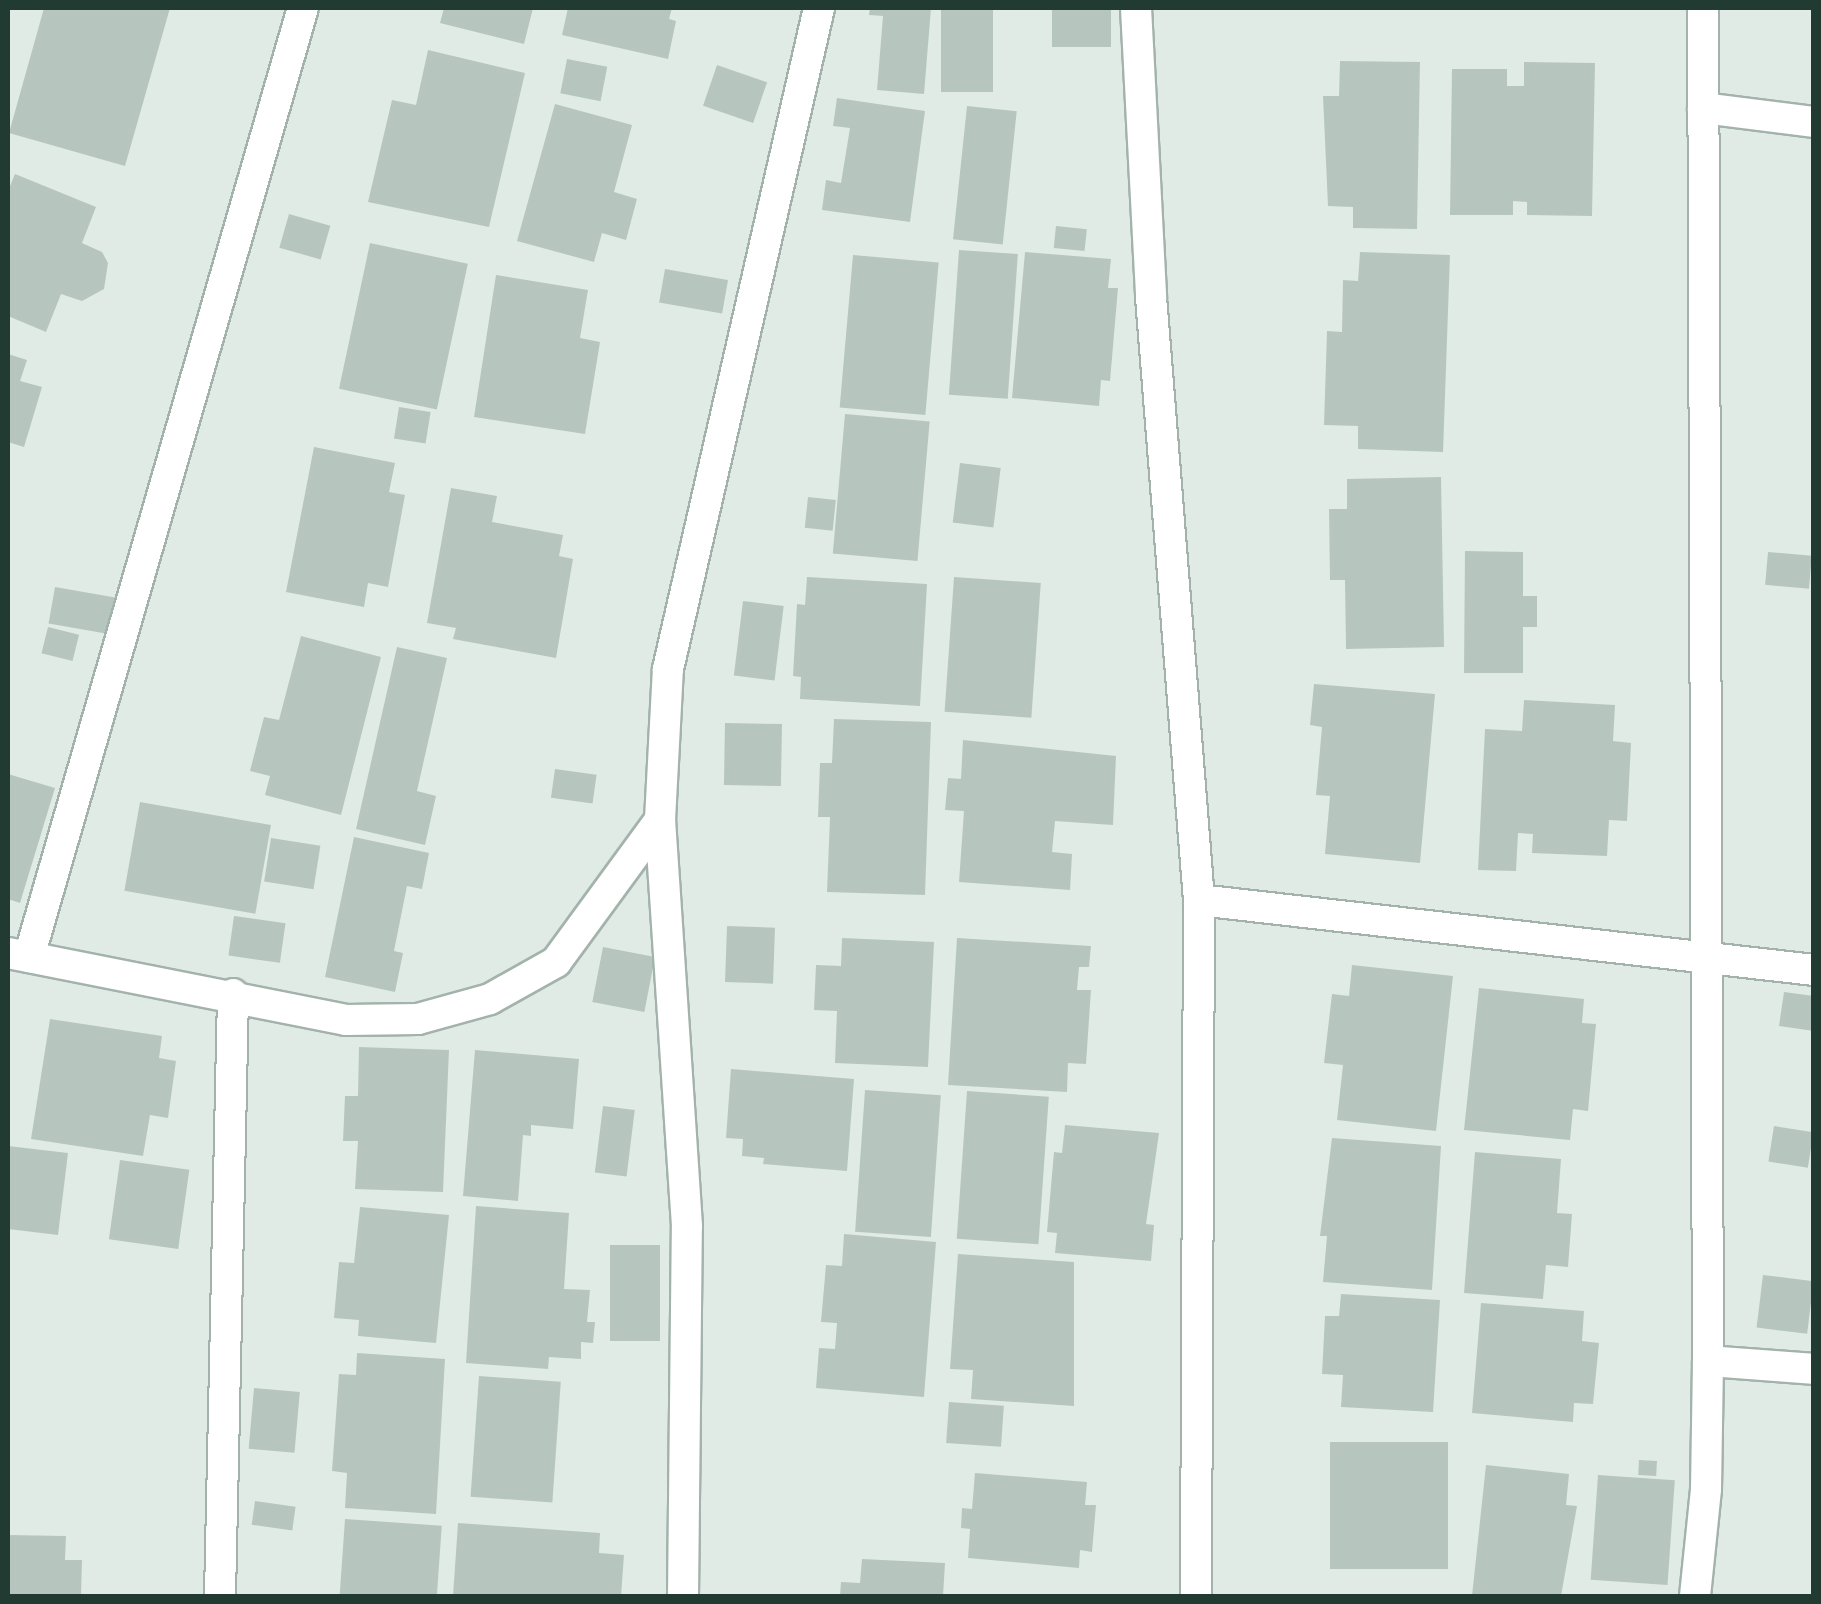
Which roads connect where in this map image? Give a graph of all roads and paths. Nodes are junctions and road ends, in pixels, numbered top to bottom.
1 (303, 8) edge
2 (818, 8) edge
3 (1136, 8) edge
4 (1703, 8) edge
5 (1703, 108) junction
6 (1814, 122) edge
7 (660, 820) junction
8 (1199, 900) junction
9 (18, 955) edge
10 (1706, 962) junction
11 (1814, 970) edge
12 (233, 994) junction
13 (1708, 1361) junction
14 (1814, 1368) edge
15 (220, 1596) edge
16 (683, 1596) edge
17 (1196, 1596) edge
18 (1695, 1596) edge

1 - 9 street
2 - 7 street
3 - 8 street
4 - 5 street
5 - 6 street
5 - 10 street
7 - 12 street
7 - 16 street
8 - 10 street
8 - 17 street
9 - 12 street
10 - 11 street
10 - 13 street
12 - 15 street
13 - 14 street
13 - 18 street

